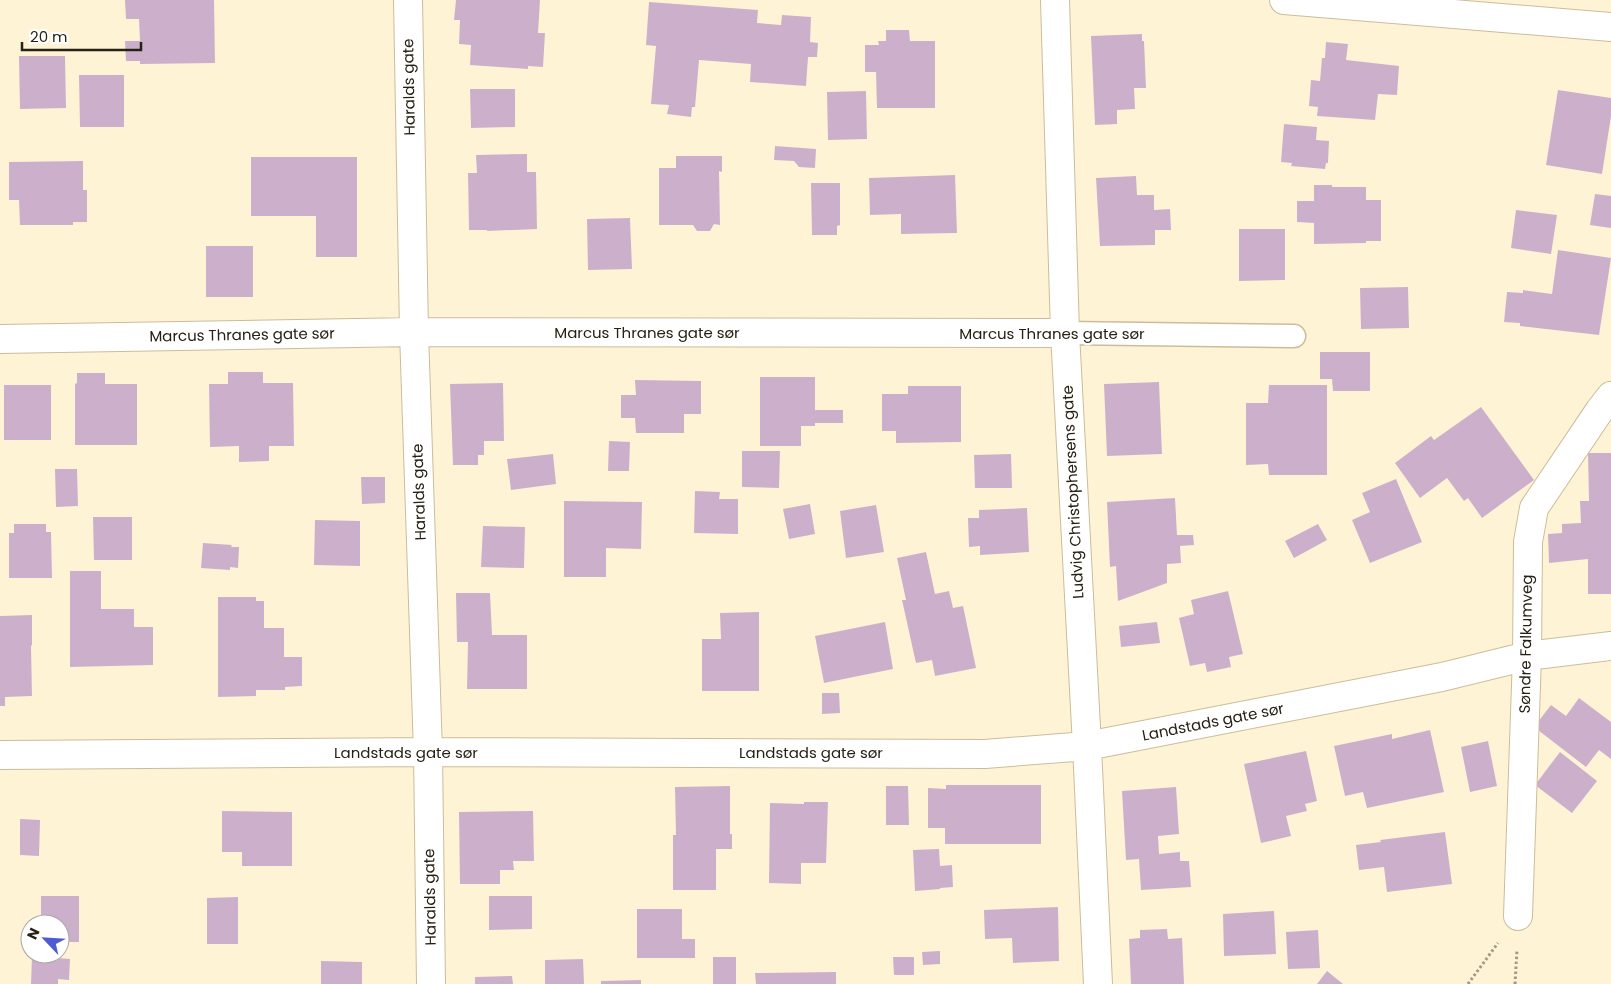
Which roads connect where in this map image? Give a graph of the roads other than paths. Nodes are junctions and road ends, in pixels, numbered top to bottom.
1 (408, 0) edge
2 (1056, 0) edge
3 (1284, 0) edge
4 (1611, 26) edge
5 (414, 332) junction
6 (1065, 333) junction
7 (1294, 336) dead end
8 (0, 338) edge
9 (1611, 396) edge
10 (1611, 646) edge
11 (1527, 656) junction
12 (1087, 746) junction
13 (428, 752) junction
14 (0, 755) edge
15 (1518, 916) road end
16 (431, 984) edge
17 (1098, 984) edge

1 - 5 street, Haralds gate
2 - 6 street, Ludvig Christophersens gate
3 - 4 street
5 - 6 street, Marcus Thranes gate sør
5 - 8 street, Marcus Thranes gate sør
5 - 13 street, Haralds gate
6 - 7 lane, Marcus Thranes gate sør
6 - 12 street, Ludvig Christophersens gate
9 - 11 street, Søndre Falkumveg
10 - 11 street, Landstads gate sør
11 - 12 street, Landstads gate sør
11 - 15 street, Søndre Falkumveg
12 - 13 street, Landstads gate sør
12 - 17 street, Ludvig Christophersens gate
13 - 14 street, Landstads gate sør
13 - 16 street, Haralds gate

